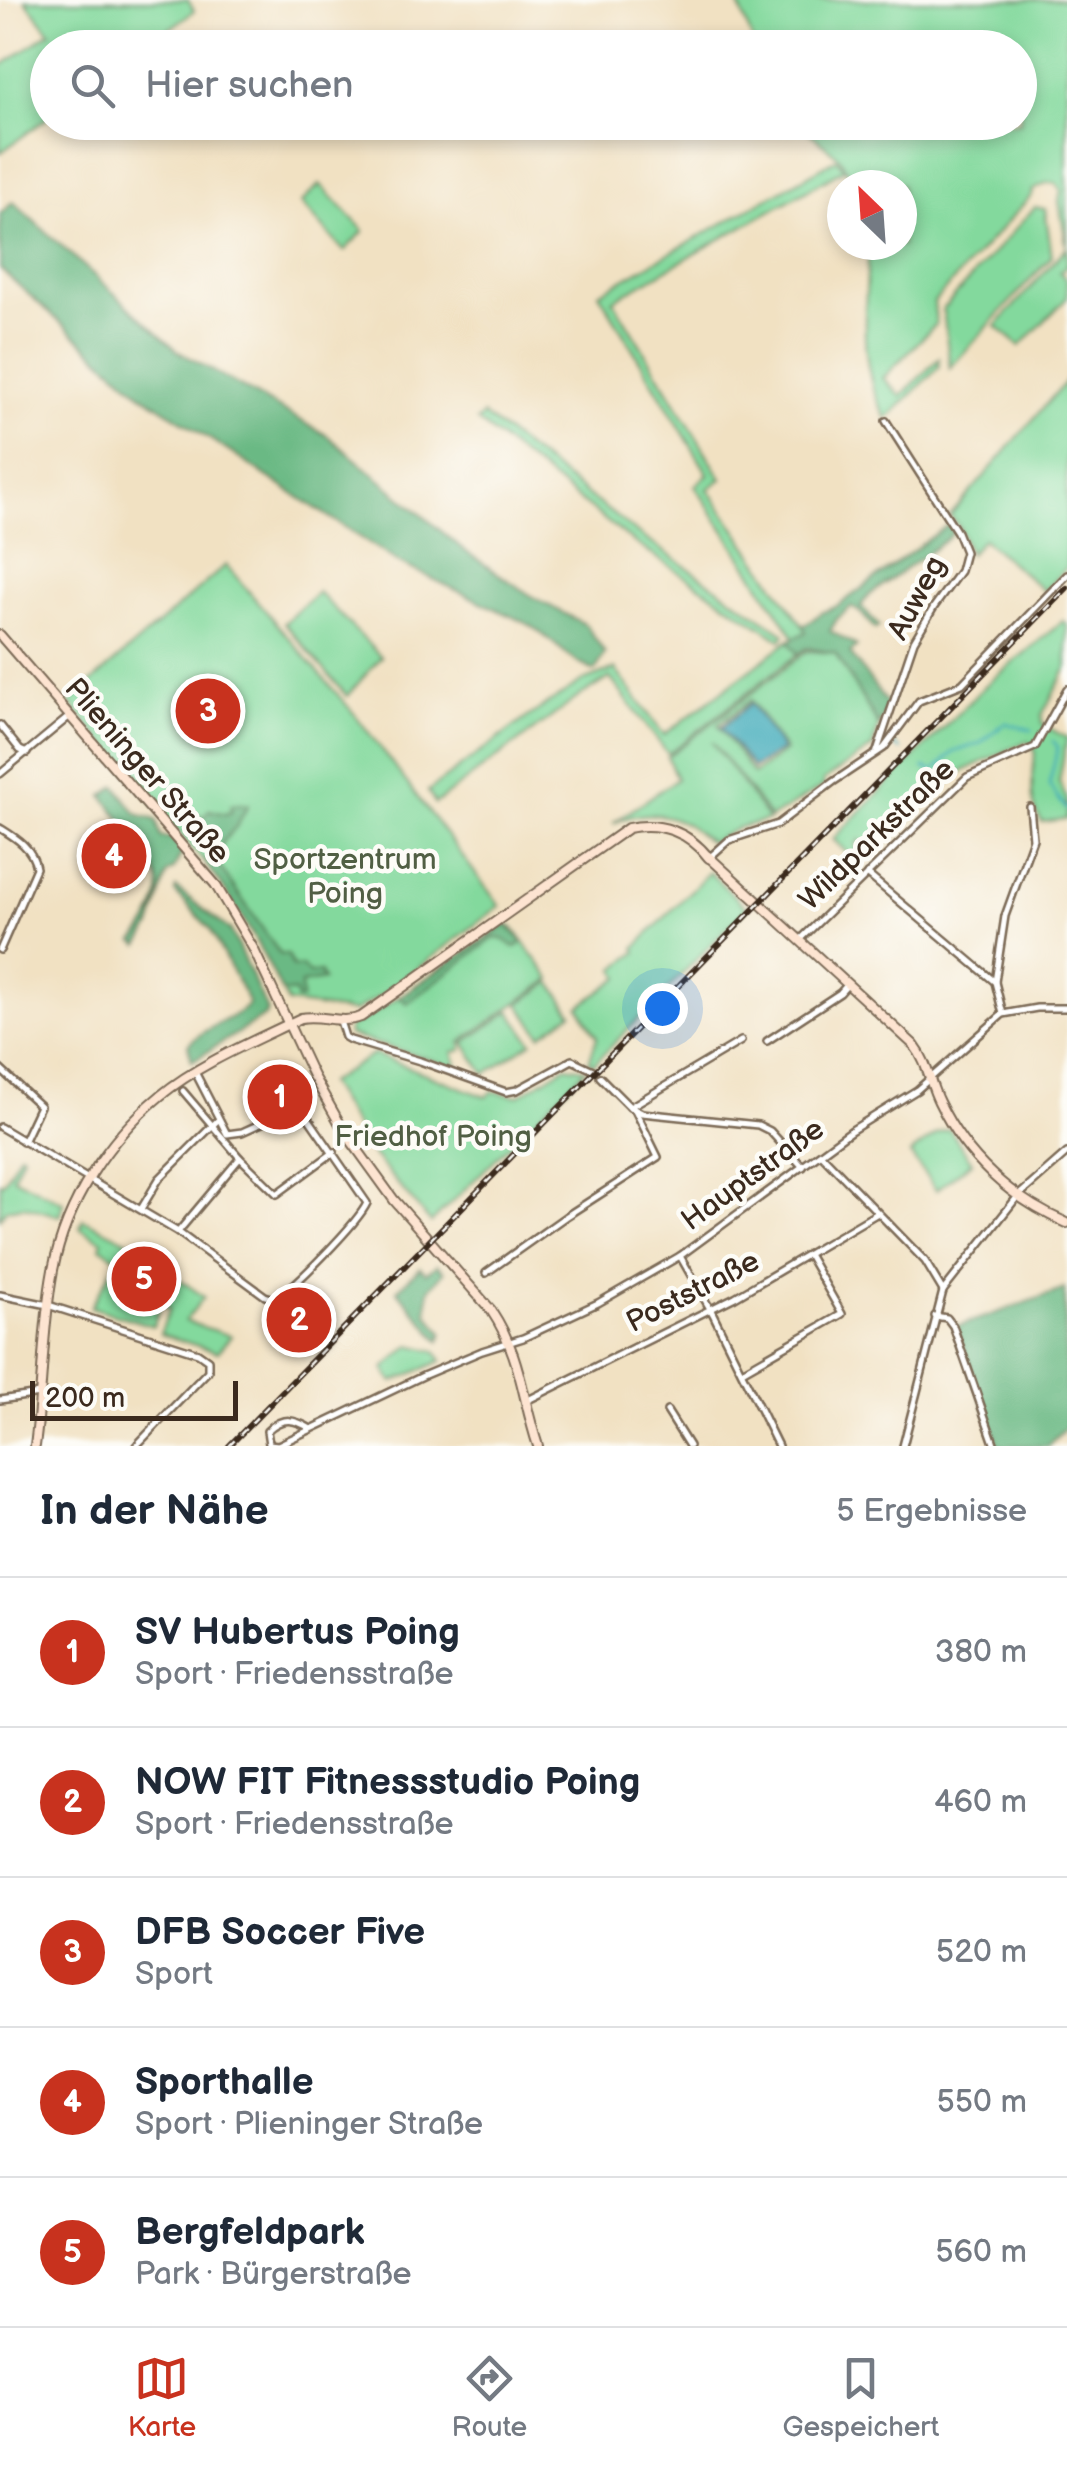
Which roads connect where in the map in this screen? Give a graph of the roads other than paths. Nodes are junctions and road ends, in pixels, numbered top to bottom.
1 (886, 420) dead end
2 (1067, 575) edge
3 (0, 635) edge
4 (1067, 688) edge
5 (70, 716) junction
6 (0, 725) edge
7 (28, 753) junction
8 (876, 754) junction
9 (0, 774) edge
10 (1030, 807) dead end
11 (0, 828) edge
12 (709, 858) junction
13 (867, 874) junction
14 (800, 939) junction
15 (0, 950) edge
16 (995, 982) junction
17 (848, 984) junction
18 (1067, 1008) edge
19 (1003, 1014) junction
20 (340, 1022) junction
21 (289, 1024) junction
22 (767, 1040) dead end
23 (741, 1042) dead end
24 (0, 1070) edge
25 (592, 1070) dead end
26 (196, 1072) junction
27 (931, 1076) junction
28 (600, 1077) dead end
29 (183, 1091) dead end
30 (632, 1108) junction
31 (218, 1120) junction
32 (211, 1126) junction
33 (0, 1127) edge
34 (23, 1142) junction
35 (334, 1152) junction
36 (1067, 1153) edge
37 (821, 1154) junction
38 (240, 1158) junction
39 (803, 1167) junction
40 (89, 1180) junction
41 (1018, 1196) junction
42 (141, 1208) junction
43 (876, 1214) junction
44 (1067, 1223) edge
45 (178, 1232) junction
46 (680, 1256) junction
47 (810, 1256) junction
48 (486, 1273) dead end
49 (944, 1291) junction
50 (0, 1295) edge
51 (48, 1305) junction
52 (711, 1310) junction
53 (935, 1316) junction
54 (510, 1342) junction
55 (742, 1371) junction
56 (39, 1394) junction
57 (0, 1400) edge
58 (526, 1401) junction
59 (667, 1412) dead end
60 (310, 1430) junction
61 (292, 1443) edge
62 (35, 1446) edge
63 (136, 1446) edge
64 (272, 1446) edge
65 (538, 1446) edge
66 (689, 1446) edge
67 (778, 1446) edge
68 (903, 1446) edge
69 (995, 1446) edge

1 - 8 street, Auweg
2 - 8 street
3 - 5 street, Plieninger Straße
4 - 13 street, Wildparkstraße
5 - 7 street
5 - 21 street, Plieninger Straße
6 - 7 street
7 - 9 street
8 - 12 street
10 - 16 street
11 - 15 street
12 - 14 street
12 - 20 street
13 - 14 street, Wildparkstraße
13 - 16 street
14 - 17 street
16 - 19 street
17 - 22 street
17 - 27 street
18 - 19 street
19 - 27 street, Hauptstraße
20 - 21 street
20 - 25 street
21 - 26 street
21 - 54 street, Plieninger Straße
23 - 30 street
24 - 34 street
26 - 31 street
26 - 40 street
27 - 37 street, Hauptstraße
27 - 41 street
28 - 30 street
29 - 32 street
30 - 39 street
30 - 48 street
31 - 32 street
31 - 35 street
32 - 38 street
32 - 42 street
33 - 34 street
34 - 40 street
35 - 38 street
35 - 45 street
36 - 41 street
37 - 39 street, Hauptstraße
37 - 43 street
38 - 45 street
39 - 46 street, Hauptstraße
40 - 42 street
40 - 51 street
41 - 44 street
41 - 49 street
42 - 45 street
43 - 47 street, Poststraße
43 - 49 street
46 - 52 street
46 - 54 street, Hauptstraße
47 - 52 street, Poststraße
47 - 55 street
49 - 53 street
50 - 51 street
51 - 56 street
51 - 63 street
52 - 55 street
52 - 58 street, Poststraße
53 - 68 street
53 - 69 street
54 - 58 street, Plieninger Straße
54 - 60 street, Hauptstraße
55 - 67 street
56 - 57 street
56 - 62 street
58 - 65 street, Plieninger Straße
59 - 66 street
60 - 61 street, Hauptstraße
60 - 64 street
61 - 64 street, Hauptstraße

